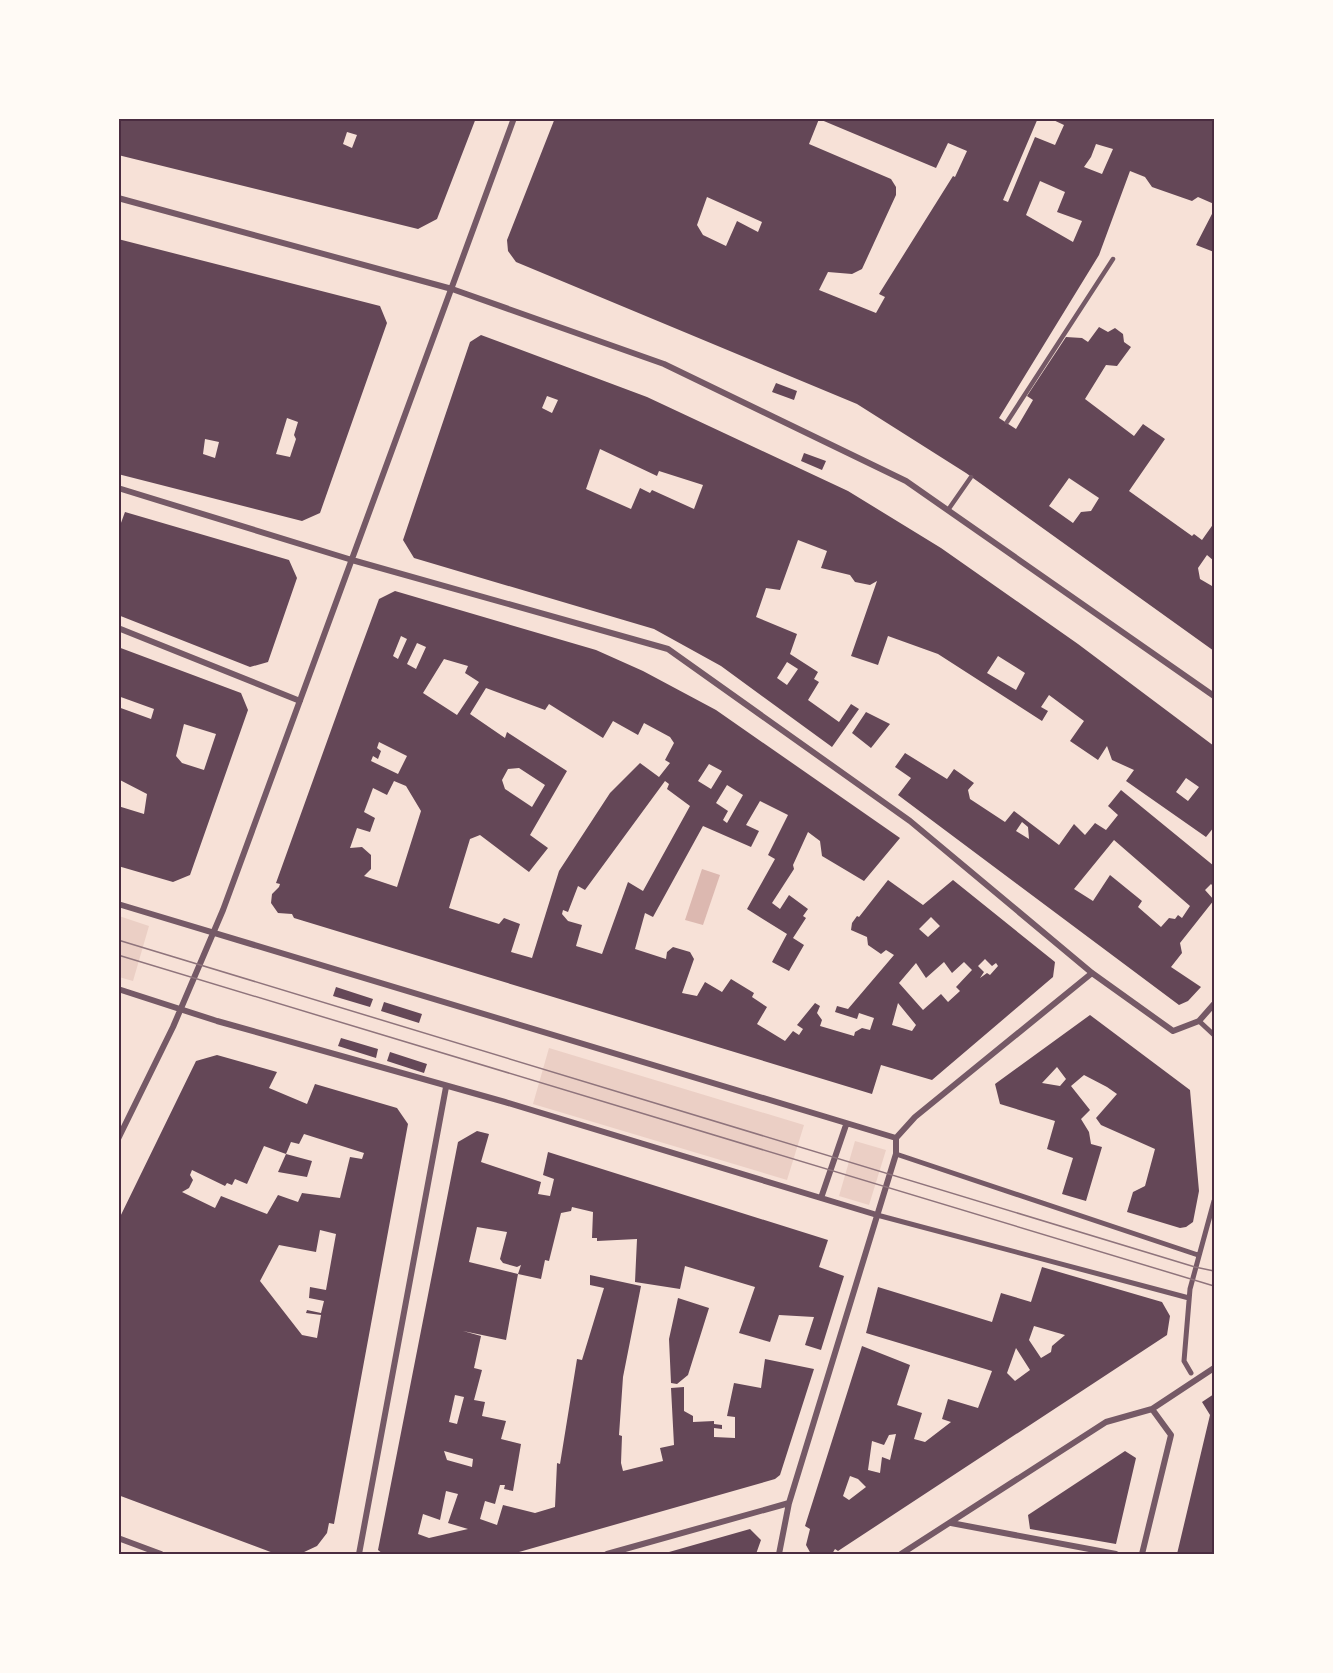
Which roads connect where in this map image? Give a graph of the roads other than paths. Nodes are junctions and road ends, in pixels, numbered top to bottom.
1 (514, 118) edge
2 (118, 198) edge
3 (1113, 259) dead end
4 (452, 289) junction
5 (1006, 423) dead end
6 (971, 477) dead end
7 (118, 488) edge
8 (948, 510) junction
9 (352, 560) junction
10 (118, 628) edge
11 (1215, 696) edge
12 (300, 701) junction
13 (118, 904) edge
14 (213, 934) junction
15 (1092, 973) junction
16 (118, 989) edge
17 (1215, 1004) edge
18 (181, 1009) junction
19 (1199, 1021) junction
20 (1215, 1035) edge
21 (446, 1087) junction
22 (846, 1125) junction
23 (896, 1138) junction
24 (118, 1139) edge
25 (896, 1154) junction
26 (821, 1198) junction
27 (1215, 1201) edge
28 (876, 1215) junction
29 (1198, 1255) junction
30 (1189, 1298) junction
31 (1215, 1368) edge
32 (1191, 1373) dead end
33 (1152, 1409) junction
34 (789, 1503) junction
35 (950, 1523) junction
36 (118, 1538) edge
37 (161, 1554) edge
38 (359, 1554) edge
39 (607, 1554) edge
40 (779, 1554) edge
41 (901, 1554) edge
42 (1116, 1554) edge
43 (1142, 1554) edge

1 - 4 street
2 - 4 street
3 - 5 lane
4 - 8 street
4 - 9 street
6 - 8 lane
7 - 9 street
8 - 11 street
9 - 12 street
9 - 15 street
10 - 12 street
12 - 14 street
13 - 14 street
14 - 18 street
14 - 22 street
15 - 19 street
15 - 23 street
16 - 18 street
17 - 19 street
18 - 21 street
18 - 24 street
19 - 20 street
21 - 26 street
21 - 38 street
22 - 23 street
22 - 26 street
23 - 25 street
25 - 28 street
25 - 29 street
26 - 28 street
27 - 29 street
28 - 30 street
28 - 34 street
29 - 30 street
30 - 32 street
31 - 33 street
33 - 35 street
33 - 43 street
34 - 39 street
34 - 40 street
35 - 41 street
35 - 42 street
36 - 37 street

